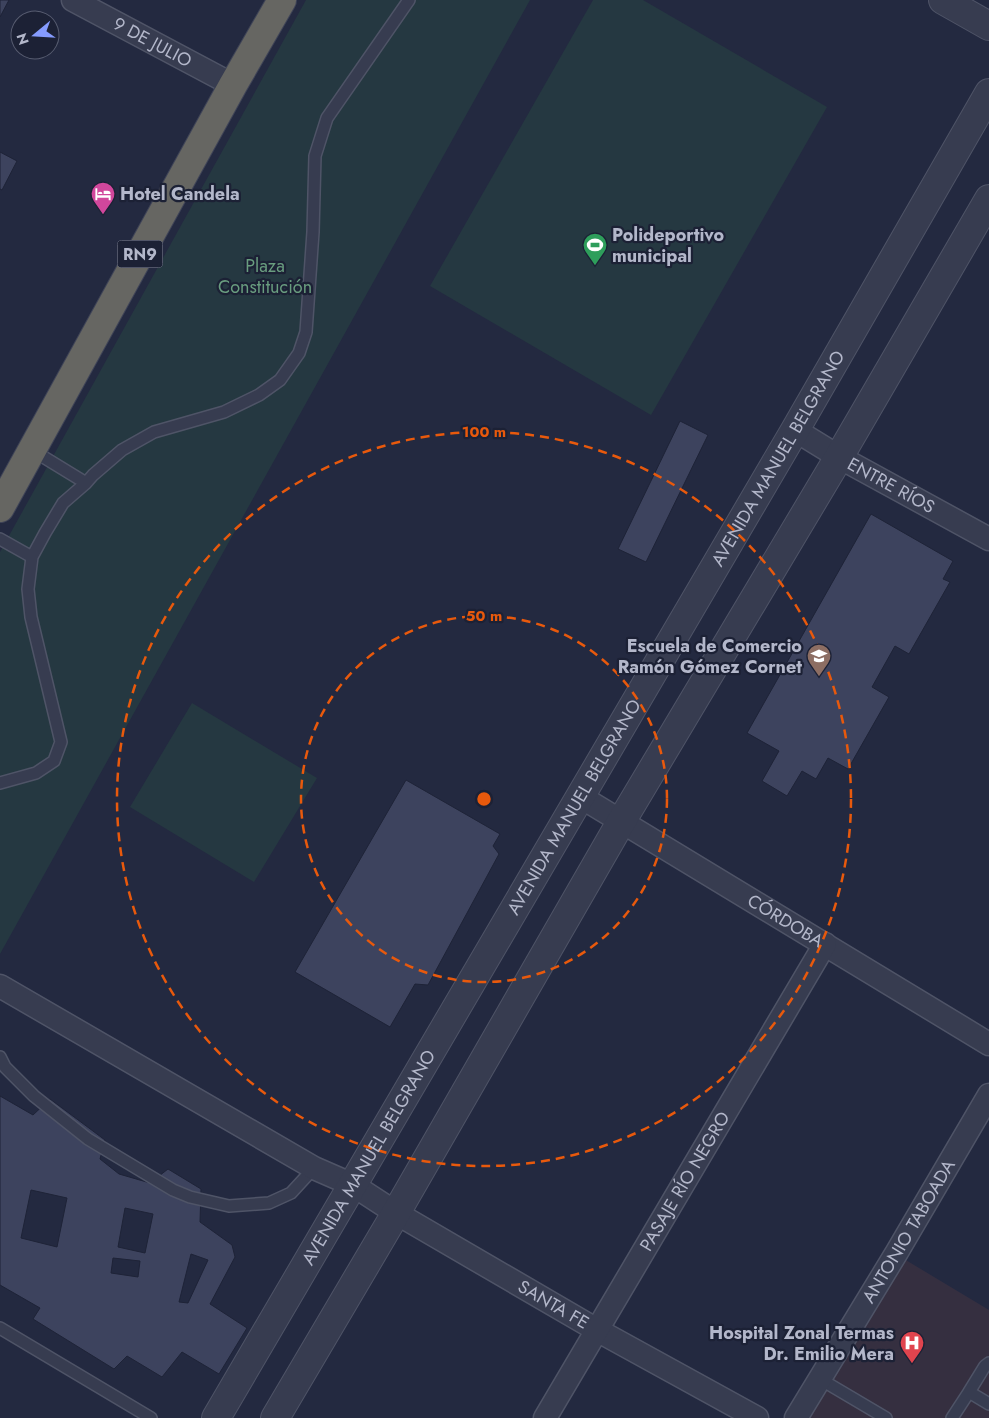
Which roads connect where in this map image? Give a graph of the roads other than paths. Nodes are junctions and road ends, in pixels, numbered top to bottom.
1 (73, 0) edge
2 (282, 0) edge
3 (409, 0) edge
4 (943, 0) edge
5 (989, 26) edge
6 (233, 85) junction
7 (989, 93) edge
8 (989, 199) edge
9 (795, 430) junction
10 (32, 450) junction
11 (839, 457) junction
12 (8, 475) edge
13 (86, 483) junction
14 (0, 508) edge
15 (0, 539) edge
16 (989, 539) edge
17 (32, 557) junction
18 (0, 784) edge
19 (580, 797) junction
20 (621, 822) junction
21 (825, 944) junction
22 (0, 986) edge
23 (989, 1044) edge
24 (0, 1057) edge
25 (989, 1095) edge
26 (314, 1168) junction
27 (353, 1185) junction
28 (396, 1213) junction
29 (0, 1328) edge
30 (597, 1330) junction
31 (989, 1363) edge
32 (820, 1379) junction
33 (969, 1392) junction
34 (989, 1404) edge
35 (151, 1418) edge
36 (216, 1418) edge
37 (275, 1418) edge
38 (545, 1418) edge
39 (757, 1418) edge
40 (796, 1418) edge
41 (886, 1418) edge
42 (952, 1418) edge

1 - 6 street, 9 DE JULIO
2 - 6 highway, RN9
3 - 13 lane
4 - 5 street
6 - 10 highway, RN9
7 - 9 street, AVENIDA MANUEL BELGRANO
8 - 11 street
9 - 11 street, ENTRE RÍOS
9 - 19 street, AVENIDA MANUEL BELGRANO
10 - 12 highway, RN9
10 - 13 lane
11 - 16 street, ENTRE RÍOS
11 - 20 street
12 - 14 highway, RN9
13 - 17 lane
15 - 17 lane
17 - 18 lane
19 - 20 street, CÓRDOBA
19 - 27 street, AVENIDA MANUEL BELGRANO
20 - 21 street, CÓRDOBA
20 - 28 street
21 - 23 street, CÓRDOBA
21 - 30 street, PASAJE RÍO NEGRO
22 - 26 street, SANTA FE
24 - 26 lane
25 - 32 street, ANTONIO TABOADA
26 - 27 street, SANTA FE
27 - 28 street, SANTA FE
27 - 36 street, AVENIDA MANUEL BELGRANO
28 - 30 street, SANTA FE
28 - 37 street
29 - 35 lane
30 - 38 street, PASAJE RÍO NEGRO
30 - 39 street, SANTA FE
31 - 33 lane
32 - 40 street, ANTONIO TABOADA
32 - 41 lane
33 - 34 lane
33 - 42 lane

